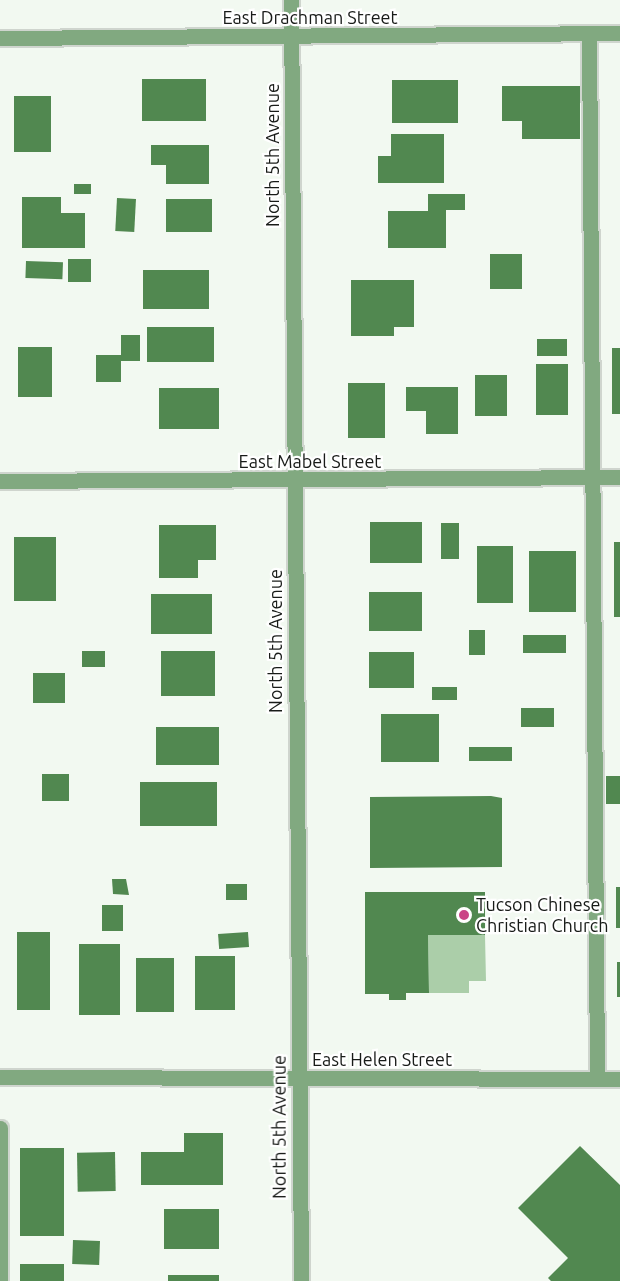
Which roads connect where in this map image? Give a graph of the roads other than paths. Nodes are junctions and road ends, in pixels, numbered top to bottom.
1 (291, 0) edge
2 (620, 33) edge
3 (589, 34) junction
4 (291, 36) junction
5 (0, 38) edge
6 (591, 477) junction
7 (620, 477) edge
8 (0, 481) edge
9 (293, 481) junction
10 (0, 1077) edge
11 (298, 1078) junction
12 (597, 1078) junction
13 (620, 1079) edge
14 (0, 1128) edge
15 (0, 1281) edge
16 (301, 1281) edge

1 - 4 street, North 5th Avenue
2 - 3 street, East Drachman Street
3 - 4 street, East Drachman Street
3 - 6 street
4 - 5 street, East Drachman Street
4 - 9 street, North 5th Avenue
6 - 7 street, East Mabel Street
6 - 9 street, East Mabel Street
6 - 12 street
8 - 9 street, East Mabel Street
9 - 11 street, North 5th Avenue
10 - 11 street, East Helen Street
11 - 12 street, East Helen Street
11 - 16 street, North 5th Avenue
12 - 13 street, East Helen Street
14 - 15 street

